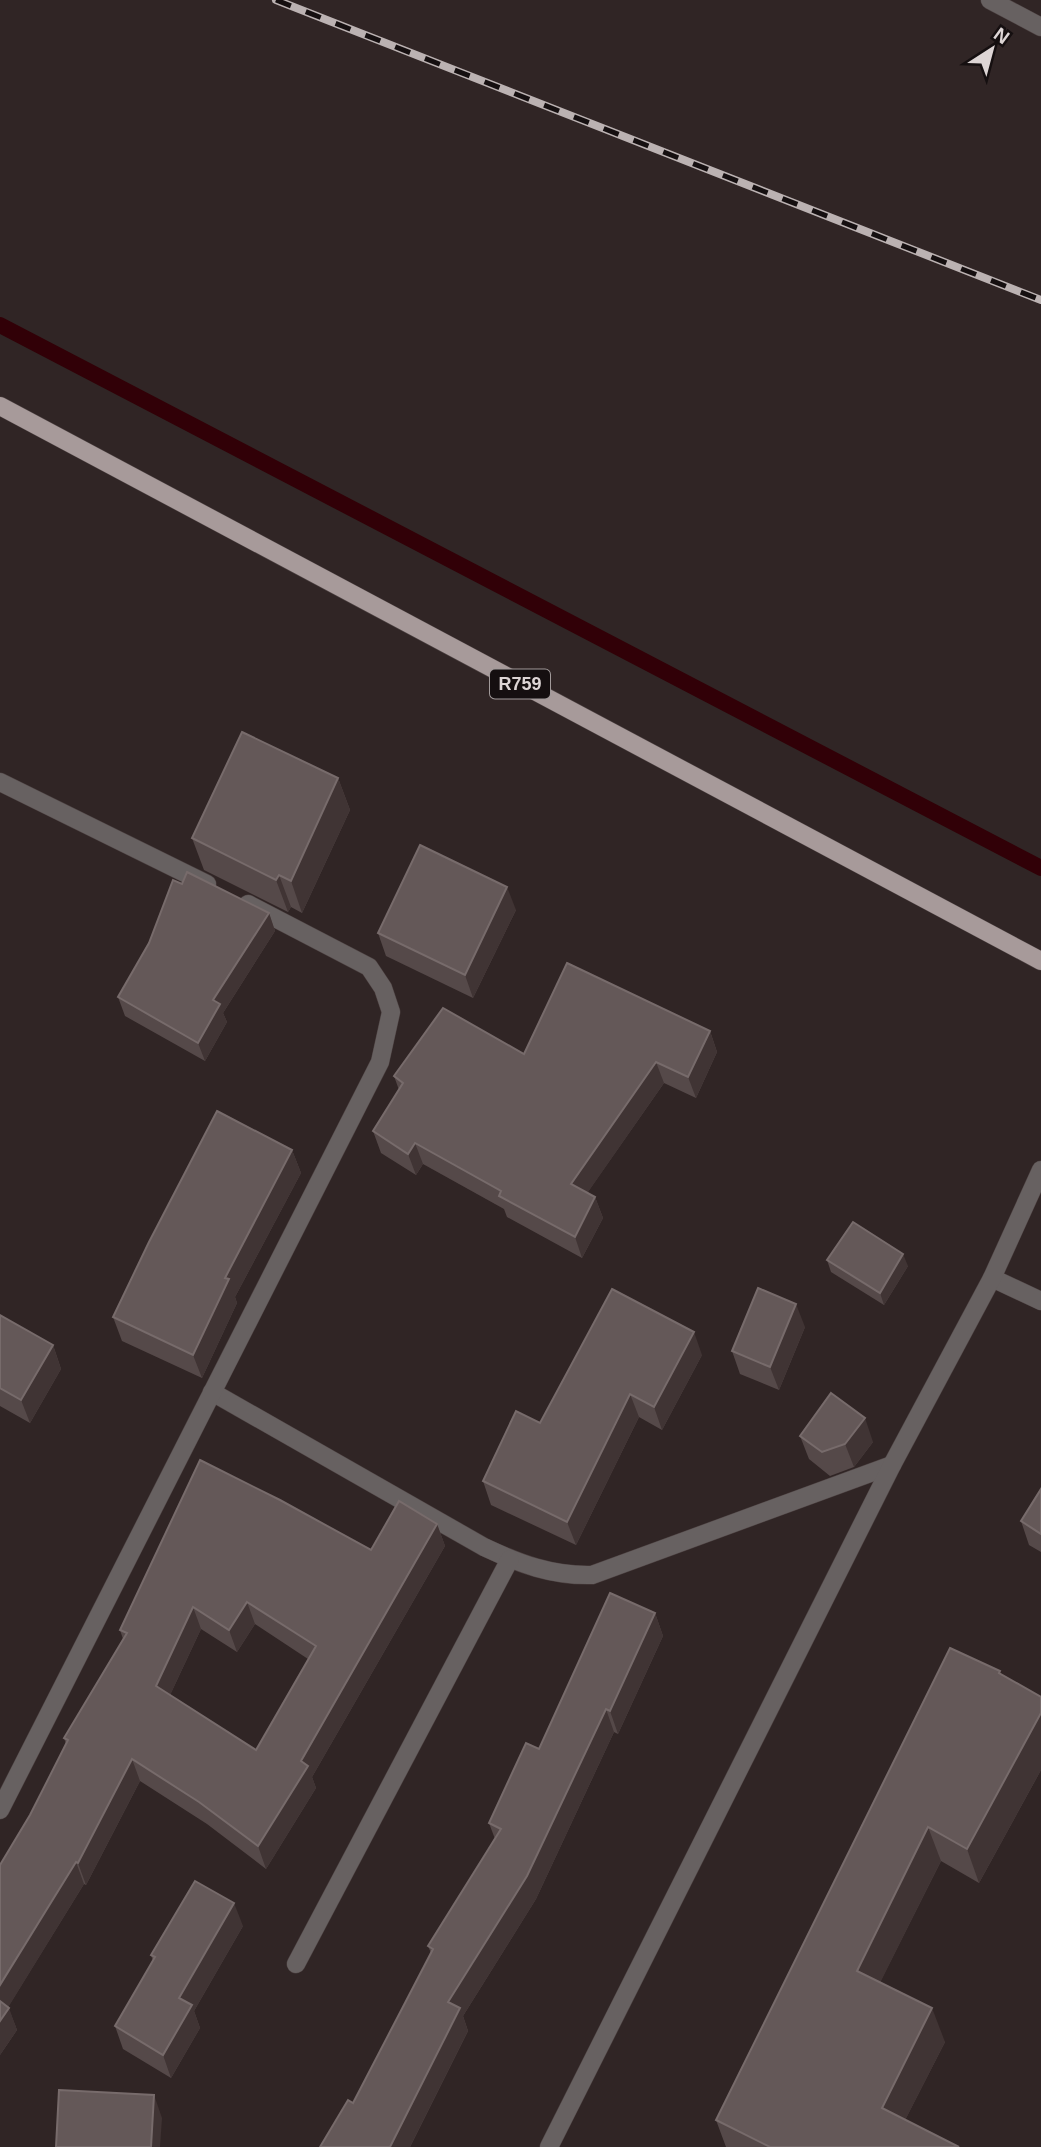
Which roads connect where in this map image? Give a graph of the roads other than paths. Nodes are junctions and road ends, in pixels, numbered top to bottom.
1 (990, 0) edge
2 (1041, 27) edge
3 (0, 406) edge
4 (0, 782) edge
5 (1041, 961) edge
6 (1041, 1170) edge
7 (992, 1278) junction
8 (1041, 1301) edge
9 (212, 1392) junction
10 (892, 1465) junction
11 (510, 1559) junction
12 (0, 1810) edge
13 (296, 1964) dead end
14 (549, 2147) edge

1 - 2 street
3 - 5 main road, R759
4 - 9 street
6 - 7 street
7 - 8 street
7 - 10 street
9 - 11 street
9 - 12 street
10 - 11 street
10 - 14 street
11 - 13 street

